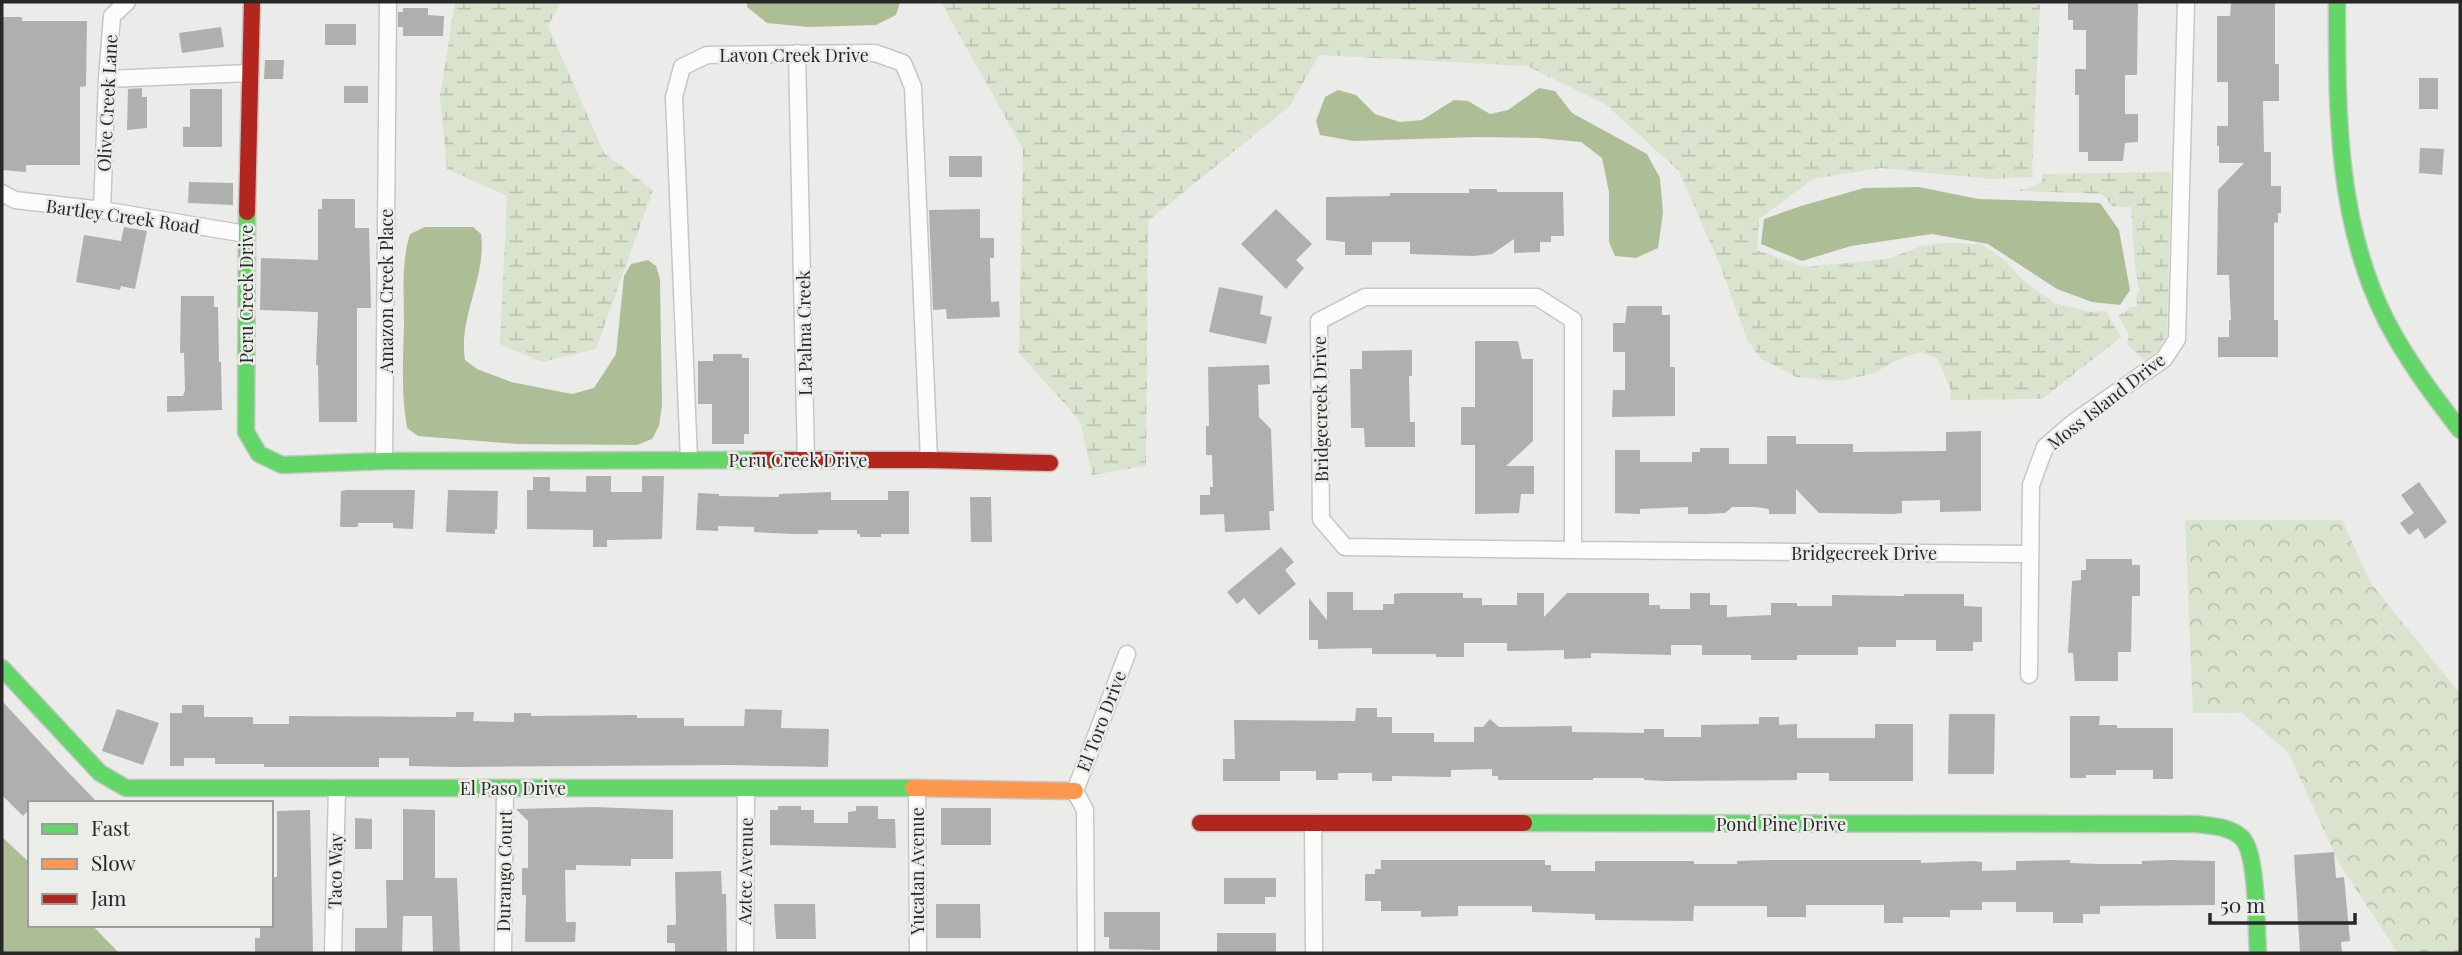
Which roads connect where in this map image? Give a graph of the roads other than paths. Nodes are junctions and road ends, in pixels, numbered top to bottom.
1 (127, 2) edge
2 (251, 2) edge
3 (388, 2) edge
4 (2186, 2) edge
5 (2337, 2) edge
6 (797, 53) junction
7 (250, 73) junction
8 (107, 79) junction
9 (2, 193) edge
10 (102, 210) junction
11 (246, 234) junction
12 (2460, 430) edge
13 (689, 460) junction
14 (806, 460) junction
15 (929, 460) junction
16 (384, 461) junction
17 (1050, 463) dead end
18 (1573, 551) junction
19 (2029, 554) junction
20 (1127, 654) dead end
21 (2, 668) edge
22 (2029, 675) dead end
23 (337, 788) junction
24 (505, 788) junction
25 (746, 788) junction
26 (917, 788) junction
27 (1075, 791) junction
28 (1200, 823) dead end
29 (1313, 823) junction
30 (333, 953) edge
31 (503, 953) edge
32 (745, 953) edge
33 (918, 953) edge
34 (1086, 953) edge
35 (1314, 953) edge
36 (2258, 953) edge

1 - 8 street, Olive Creek Lane
2 - 7 street, Peru Creek Drive
3 - 16 street, Amazon Creek Place
4 - 19 street, Moss Island Drive
5 - 12 street
6 - 13 street, Lavon Creek Drive
6 - 14 street, La Palma Creek
6 - 15 street, Lavon Creek Drive
7 - 8 street
7 - 11 street, Peru Creek Drive
8 - 10 street, Olive Creek Lane
9 - 10 street, Bartley Creek Road
10 - 11 street, Bartley Creek Road
11 - 16 street, Peru Creek Drive
13 - 14 street, Peru Creek Drive
13 - 16 street, Peru Creek Drive
14 - 15 street, Peru Creek Drive
15 - 17 street, Peru Creek Drive
18 - 18 street, Bridgecreek Drive
18 - 19 street, Bridgecreek Drive
19 - 22 street, Moss Island Drive
20 - 27 street, El Toro Drive
21 - 23 street, El Paso Drive
23 - 24 street, El Paso Drive
23 - 30 street, Taco Way
24 - 25 street, El Paso Drive
24 - 31 street, Durango Court
25 - 26 street, El Paso Drive
25 - 32 street, Aztec Avenue
26 - 27 street, El Paso Drive
26 - 33 street, Yucatan Avenue
27 - 34 street, El Toro Drive
28 - 29 street, Pond Pine Drive
29 - 35 street
29 - 36 street, Pond Pine Drive

